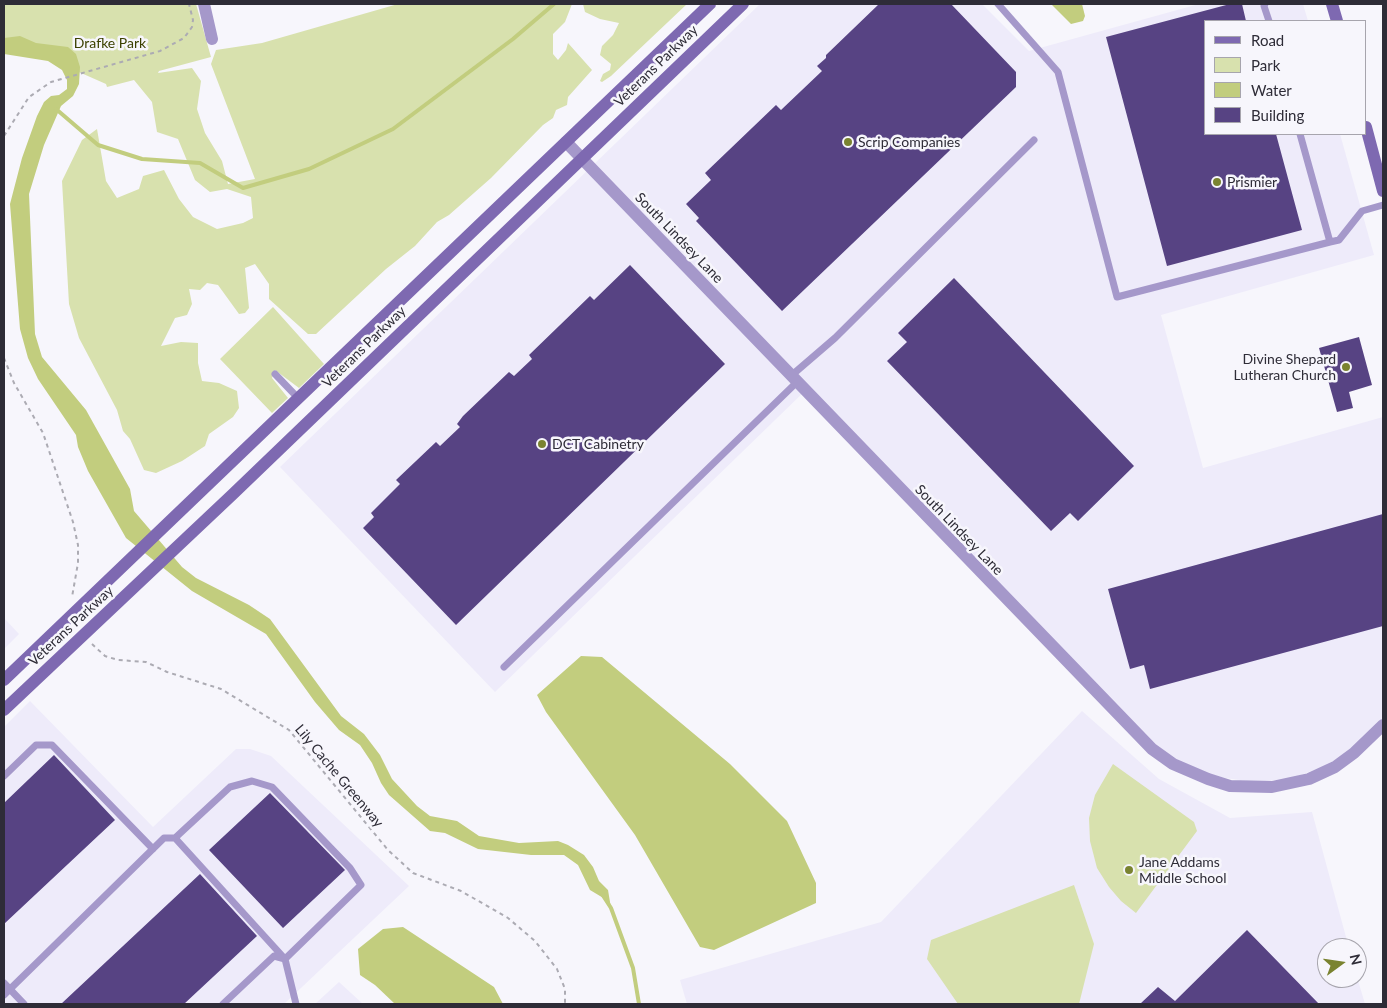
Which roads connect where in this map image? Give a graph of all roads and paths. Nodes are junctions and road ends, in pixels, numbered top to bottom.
1 (189, 4) edge
2 (204, 4) edge
3 (710, 4) edge
4 (743, 4) edge
5 (998, 4) edge
6 (1265, 4) edge
7 (1332, 4) edge
8 (1268, 20) edge
9 (1337, 20) edge
10 (212, 39) dead end
11 (1367, 131) edge
12 (1300, 135) edge
13 (4, 136) edge
14 (1034, 140) dead end
15 (566, 142) junction
16 (581, 159) junction
17 (1383, 191) edge
18 (1383, 206) edge
19 (1330, 242) junction
20 (4, 358) edge
21 (275, 374) dead end
22 (794, 379) junction
23 (299, 399) junction
24 (81, 607) junction
25 (83, 635) junction
26 (504, 667) dead end
27 (4, 680) edge
28 (4, 710) edge
29 (1383, 725) edge
30 (4, 776) edge
31 (175, 838) junction
32 (153, 849) junction
33 (285, 959) junction
34 (4, 983) edge
35 (10, 989) junction
36 (4, 995) edge
37 (24, 1004) edge
38 (224, 1004) edge
39 (296, 1004) edge
40 (565, 1004) edge

1 - 13 path
2 - 10 street
3 - 15 main road, Veterans Parkway
4 - 16 main road, Veterans Parkway
5 - 19 lane
6 - 8 lane
7 - 9 main road
11 - 17 main road
12 - 19 lane
14 - 22 lane
15 - 16 street, South Lindsey Lane
15 - 23 main road, Veterans Parkway
16 - 22 street, South Lindsey Lane
16 - 25 main road, Veterans Parkway
18 - 19 lane
20 - 24 path
21 - 23 lane
22 - 26 lane
22 - 29 street, South Lindsey Lane
23 - 24 main road, Veterans Parkway
24 - 27 main road, Veterans Parkway
25 - 28 main road, Veterans Parkway
25 - 40 path, Lily Cache Greenway
30 - 32 lane
31 - 32 lane
31 - 33 lane
31 - 33 lane
32 - 35 lane
33 - 38 lane
33 - 39 lane
34 - 35 lane
35 - 36 lane
35 - 37 lane

